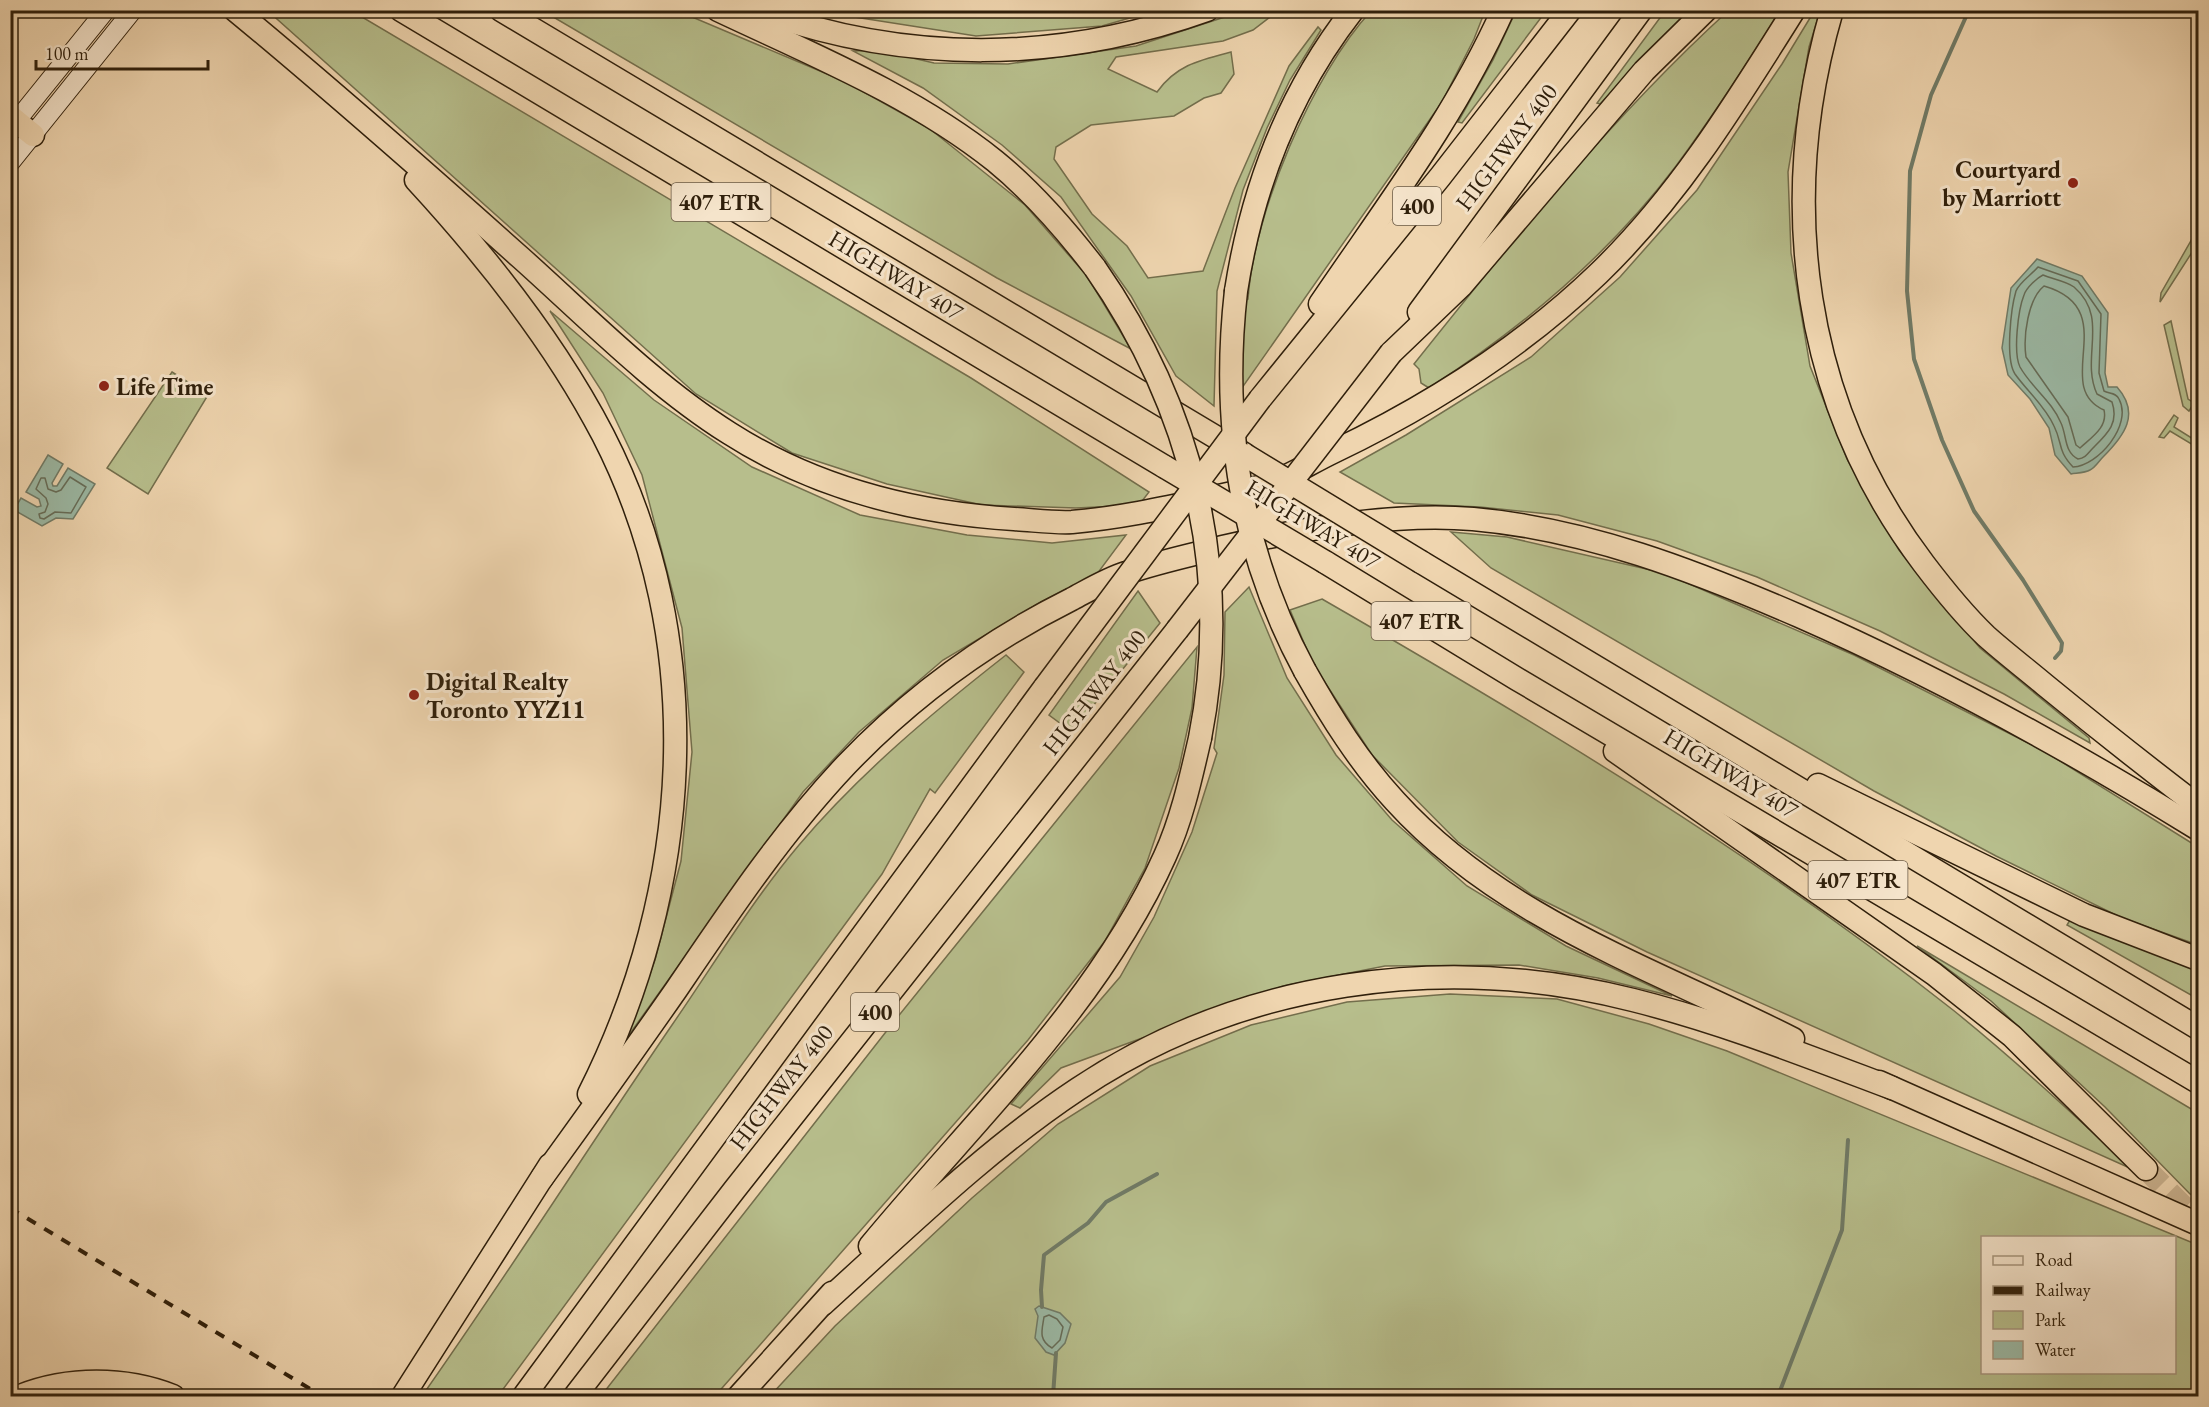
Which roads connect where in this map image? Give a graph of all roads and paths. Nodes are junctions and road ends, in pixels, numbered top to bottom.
1 (106, 10) edge
2 (133, 10) edge
3 (235, 10) edge
4 (401, 10) edge
5 (501, 10) edge
6 (718, 10) edge
7 (757, 10) edge
8 (1207, 10) edge
9 (1353, 10) edge
10 (1503, 10) edge
11 (1570, 10) edge
12 (1641, 10) edge
13 (1706, 10) edge
14 (1794, 10) edge
15 (1832, 10) edge
16 (323, 84) junction
17 (18, 125) edge
18 (10, 163) edge
19 (1391, 353) junction
20 (1260, 399) junction
21 (1516, 679) junction
22 (1697, 728) junction
23 (2199, 806) edge
24 (2199, 829) edge
25 (2199, 959) edge
26 (2199, 1028) edge
27 (2199, 1082) edge
28 (1892, 1088) junction
29 (2146, 1169) tunnel mouth
30 (542, 1178) junction
31 (2199, 1224) edge
32 (823, 1304) junction
33 (407, 1390) edge
34 (20, 1396) edge
35 (173, 1396) edge
36 (524, 1396) edge
37 (575, 1396) edge
38 (739, 1396) edge

1 - 17 main road
2 - 17 main road
3 - 16 highway
4 - 21 highway, HIGHWAY 407 / 407 ETR, bridge
5 - 22 highway, HIGHWAY 407 / 407 ETR, bridge
6 - 32 highway, bridge
7 - 8 highway
9 - 28 highway, bridge
10 - 20 highway
11 - 20 highway, HIGHWAY 400 / 400
12 - 19 highway, HIGHWAY 400 / 400
13 - 19 highway
14 - 16 highway
15 - 23 highway
16 - 30 highway
17 - 18 main road
19 - 37 highway, HIGHWAY 400 / 400, bridge
20 - 36 highway, HIGHWAY 400 / 400, bridge
21 - 27 highway, HIGHWAY 407 / 407 ETR
21 - 29 highway
22 - 25 highway
22 - 26 highway, HIGHWAY 407 / 407 ETR
24 - 30 highway
28 - 31 highway
28 - 32 highway
30 - 33 highway
32 - 38 highway
34 - 35 highway

